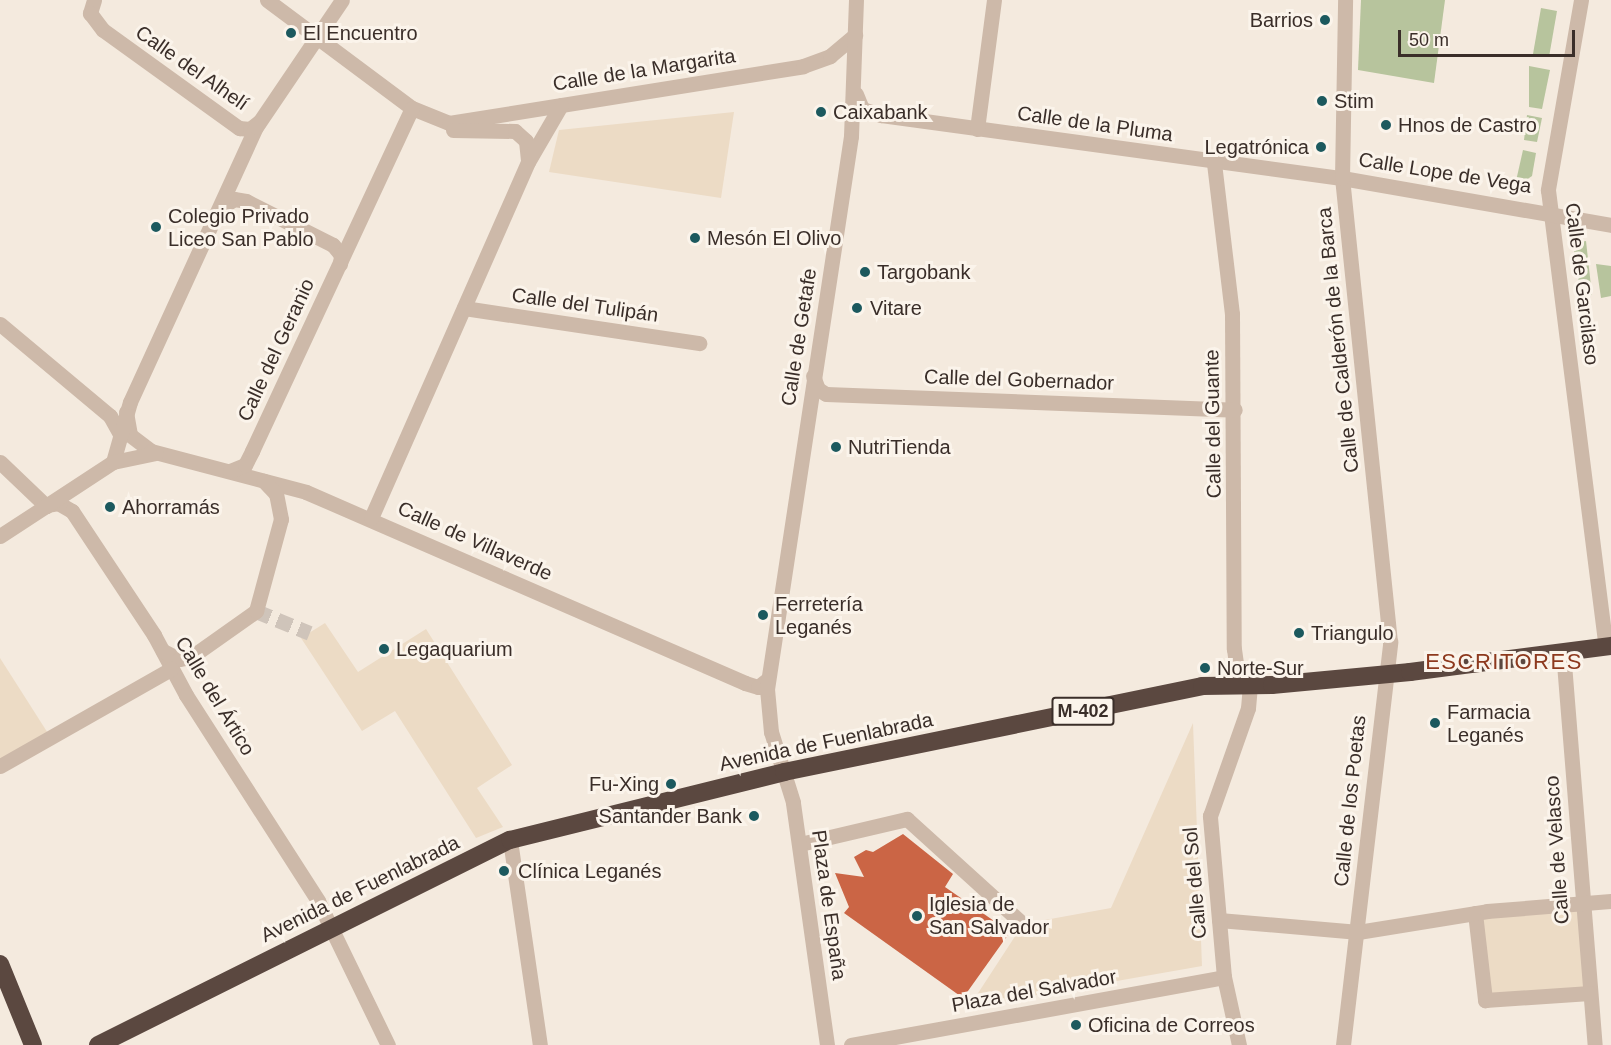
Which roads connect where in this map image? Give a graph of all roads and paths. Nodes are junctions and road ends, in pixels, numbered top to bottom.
1 (94, 0) edge
2 (267, 0) edge
3 (342, 0) edge
4 (856, 0) edge
5 (994, 0) edge
6 (1345, 0) edge
7 (1581, 0) edge
8 (855, 35) junction
9 (315, 37) junction
10 (855, 92) junction
11 (561, 105) junction
12 (412, 108) junction
13 (432, 120) junction
14 (259, 122) junction
15 (977, 129) junction
16 (528, 162) junction
17 (1214, 163) junction
18 (1342, 178) junction
19 (218, 211) junction
20 (1552, 212) junction
21 (1611, 225) edge
22 (340, 264) junction
23 (464, 308) junction
24 (0, 324) edge
25 (699, 343) dead end
26 (813, 376) junction
27 (99, 407) junction
28 (128, 407) junction
29 (1235, 410) junction
30 (121, 436) junction
31 (156, 453) junction
32 (0, 462) edge
33 (113, 462) junction
34 (230, 471) junction
35 (264, 481) junction
36 (47, 506) junction
37 (371, 518) junction
38 (0, 536) edge
39 (1609, 646) edge
40 (163, 651) junction
41 (1563, 651) junction
42 (171, 669) junction
43 (1384, 674) junction
44 (767, 680) junction
45 (1245, 685) junction
46 (0, 766) edge
47 (784, 772) junction
48 (510, 840) junction
49 (800, 844) junction
50 (1611, 901) edge
51 (1581, 904) junction
52 (1475, 913) junction
53 (1220, 920) junction
54 (1023, 924) dead end
55 (332, 928) junction
56 (1358, 932) junction
57 (0, 964) edge
58 (1224, 977) junction
59 (1590, 993) junction
60 (33, 1045) edge
61 (98, 1045) edge
62 (388, 1045) edge
63 (540, 1045) edge
64 (827, 1045) edge
65 (851, 1045) edge
66 (1239, 1045) edge
67 (1343, 1045) edge
68 (1594, 1045) edge

1 - 14 street, Calle del Alhelí
2 - 9 street, Calle de la Margarita
3 - 9 street
4 - 8 street, Calle de Getafe
5 - 15 street
6 - 18 street, Calle de Calderón de la Barca
7 - 20 street, Calle de Garcilaso
8 - 10 street, Calle de Getafe
8 - 11 street, Calle de la Margarita
9 - 12 street, Calle de la Margarita
9 - 14 street
10 - 15 street, Calle de la Pluma
10 - 26 street, Calle de Getafe
11 - 13 street, Calle de la Margarita
11 - 16 street
12 - 13 street, Calle de la Margarita
12 - 22 street, Calle del Geranio
13 - 16 street, Calle de la Margarita
14 - 19 street
15 - 17 street, Calle de la Pluma
16 - 23 street
17 - 18 street, Calle de la Pluma
17 - 29 street, Calle del Guante
18 - 20 street, Calle Lope de Vega
18 - 43 street, Calle de Calderón de la Barca
19 - 22 street
19 - 28 street
20 - 21 street, Calle Lope de Vega
20 - 39 street, Calle de Garcilaso
22 - 34 street, Calle del Geranio
23 - 25 street, Calle del Tulipán
23 - 37 street
24 - 27 street
26 - 29 street, Calle del Gobernador
26 - 44 street, Calle de Getafe
27 - 28 street
27 - 30 street
28 - 30 street
28 - 31 street, Calle de Villaverde
29 - 45 street, Calle del Guante
30 - 33 street
31 - 33 street, Calle de Villaverde
31 - 34 street, Calle de Villaverde
32 - 36 street
33 - 36 street, Calle de Villaverde
34 - 35 street, Calle de Villaverde
35 - 37 street, Calle de Villaverde
35 - 40 street
36 - 38 street, Calle de Villaverde
36 - 40 street, Calle del Ártico
37 - 44 street, Calle de Villaverde
39 - 41 highway, Avenida de Fuenlabrada / M-402
40 - 42 street, Calle del Ártico
41 - 43 highway, Avenida de Fuenlabrada / M-402
41 - 51 street, Calle de Velasco
42 - 46 street
42 - 55 street, Calle del Ártico
43 - 45 highway, Avenida de Fuenlabrada / M-402
43 - 56 street, Calle de los Poetas
44 - 47 street, Calle de Getafe
45 - 47 highway, Avenida de Fuenlabrada / M-402
45 - 53 street, Calle del Sol
47 - 48 highway, Avenida de Fuenlabrada
47 - 49 street, Plaza de España
48 - 55 highway, Avenida de Fuenlabrada
48 - 63 street
49 - 54 street
49 - 64 street, Plaza de España
50 - 51 street
51 - 52 street
51 - 59 street, Calle de Velasco
52 - 56 street
52 - 59 street
53 - 56 street
53 - 58 street, Calle del Sol
55 - 61 highway, Avenida de Fuenlabrada
55 - 62 street, Calle del Ártico
56 - 67 street, Calle de los Poetas
57 - 60 highway
58 - 65 street, Plaza del Salvador
58 - 66 street, Calle del Sol
59 - 68 street, Calle de Velasco

